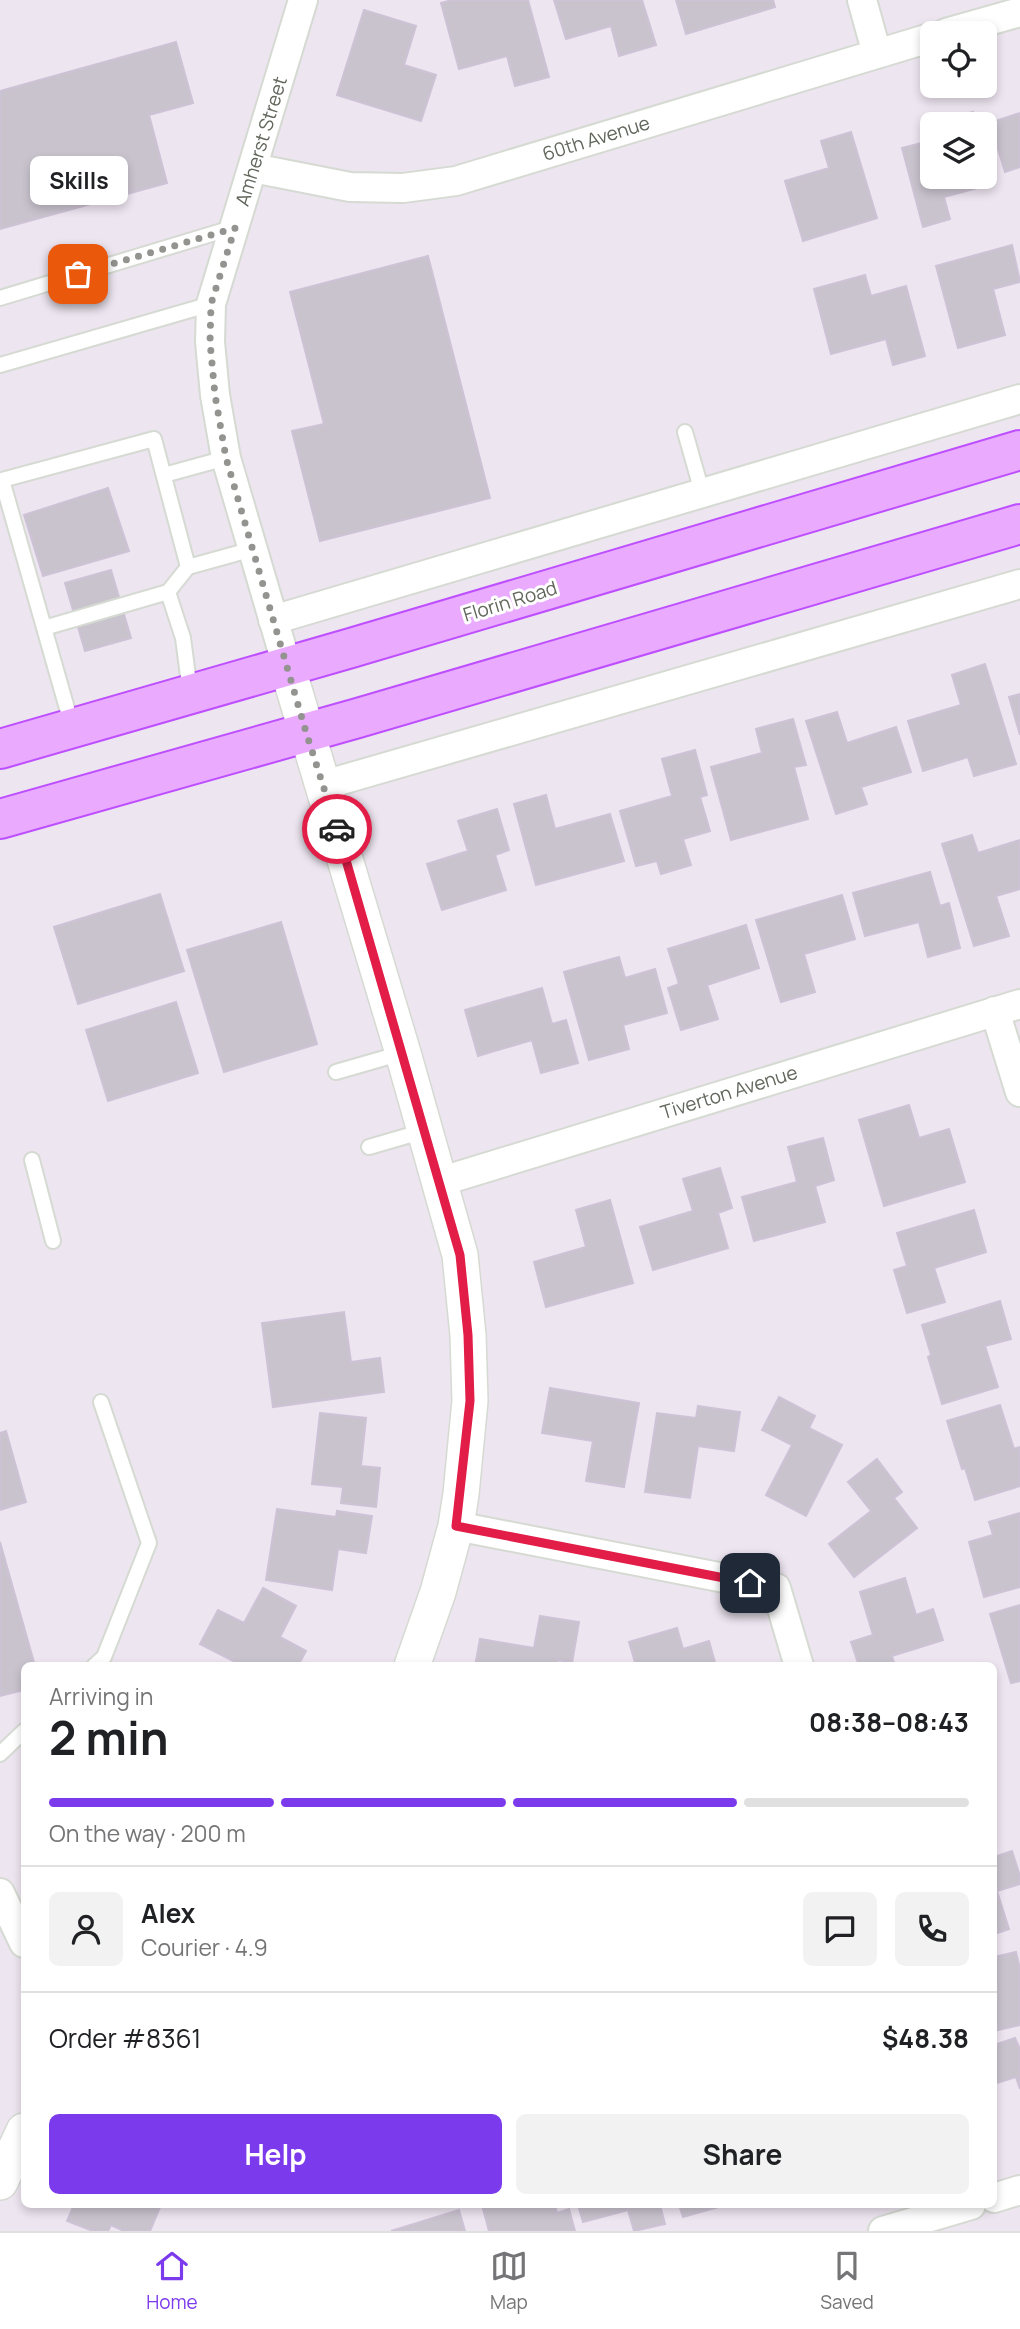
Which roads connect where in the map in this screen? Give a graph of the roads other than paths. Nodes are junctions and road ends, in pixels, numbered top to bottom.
1 (303, 0) edge
2 (862, 0) edge
3 (1020, 12) edge
4 (988, 21) edge
5 (920, 41) edge
6 (877, 54) junction
7 (253, 168) junction
8 (235, 228) junction
9 (0, 298) edge
10 (211, 304) junction
11 (0, 365) edge
12 (1020, 399) edge
13 (685, 432) dead end
14 (1020, 450) edge
15 (226, 458) junction
16 (164, 475) junction
17 (702, 492) junction
18 (1020, 524) edge
19 (253, 549) junction
20 (188, 567) junction
21 (1020, 584) edge
22 (168, 592) junction
23 (273, 620) junction
24 (44, 628) junction
25 (287, 666) junction
26 (190, 695) junction
27 (72, 728) junction
28 (306, 732) junction
29 (0, 748) edge
30 (324, 785) junction
31 (0, 819) edge
32 (1008, 1007) edge
33 (403, 1053) junction
34 (336, 1072) dead end
35 (1020, 1092) edge
36 (425, 1130) junction
37 (369, 1147) dead end
38 (32, 1160) dead end
39 (439, 1182) junction
40 (53, 1241) dead end
41 (101, 1402) dead end
42 (456, 1526) junction
43 (98, 1662) edge
44 (413, 1662) edge
45 (798, 1662) edge
46 (21, 1734) edge
47 (0, 1754) edge
48 (0, 1893) edge
49 (21, 1937) edge
50 (21, 2137) edge
51 (0, 2182) edge
52 (1020, 2190) edge
53 (997, 2197) edge
54 (956, 2208) edge
55 (883, 2231) edge

1 - 7 street, Amherst Street
2 - 6 street
3 - 4 street
5 - 6 street, 60th Avenue
6 - 7 street, 60th Avenue
7 - 8 street, Amherst Street
8 - 9 lane
8 - 10 street, Amherst Street
10 - 11 lane
10 - 15 street, Amherst Street
12 - 17 street
13 - 17 lane
14 - 25 main road, Florin Road
15 - 16 lane
15 - 19 street, Amherst Street
16 - 20 lane
16 - 24 lane
17 - 23 street
18 - 28 main road
19 - 20 lane
19 - 23 street, Amherst Street
20 - 22 lane
21 - 30 street
22 - 24 lane
22 - 26 lane
23 - 25 street, Amherst Street
24 - 27 lane
25 - 26 main road, Florin Road
25 - 28 street, Amherst Street
26 - 27 main road, Florin Road
27 - 29 main road, Florin Road
28 - 30 street, Amherst Street
28 - 31 main road
30 - 33 street, Amherst Street
32 - 35 street
32 - 39 street, Tiverton Avenue
33 - 34 lane
33 - 36 street, Amherst Street
36 - 37 lane
36 - 39 street, Amherst Street
38 - 40 lane
39 - 42 street, Amherst Street
41 - 43 lane
42 - 44 street, Amherst Street
42 - 45 street
46 - 47 lane
48 - 49 street
50 - 51 street
52 - 53 street
54 - 55 street

